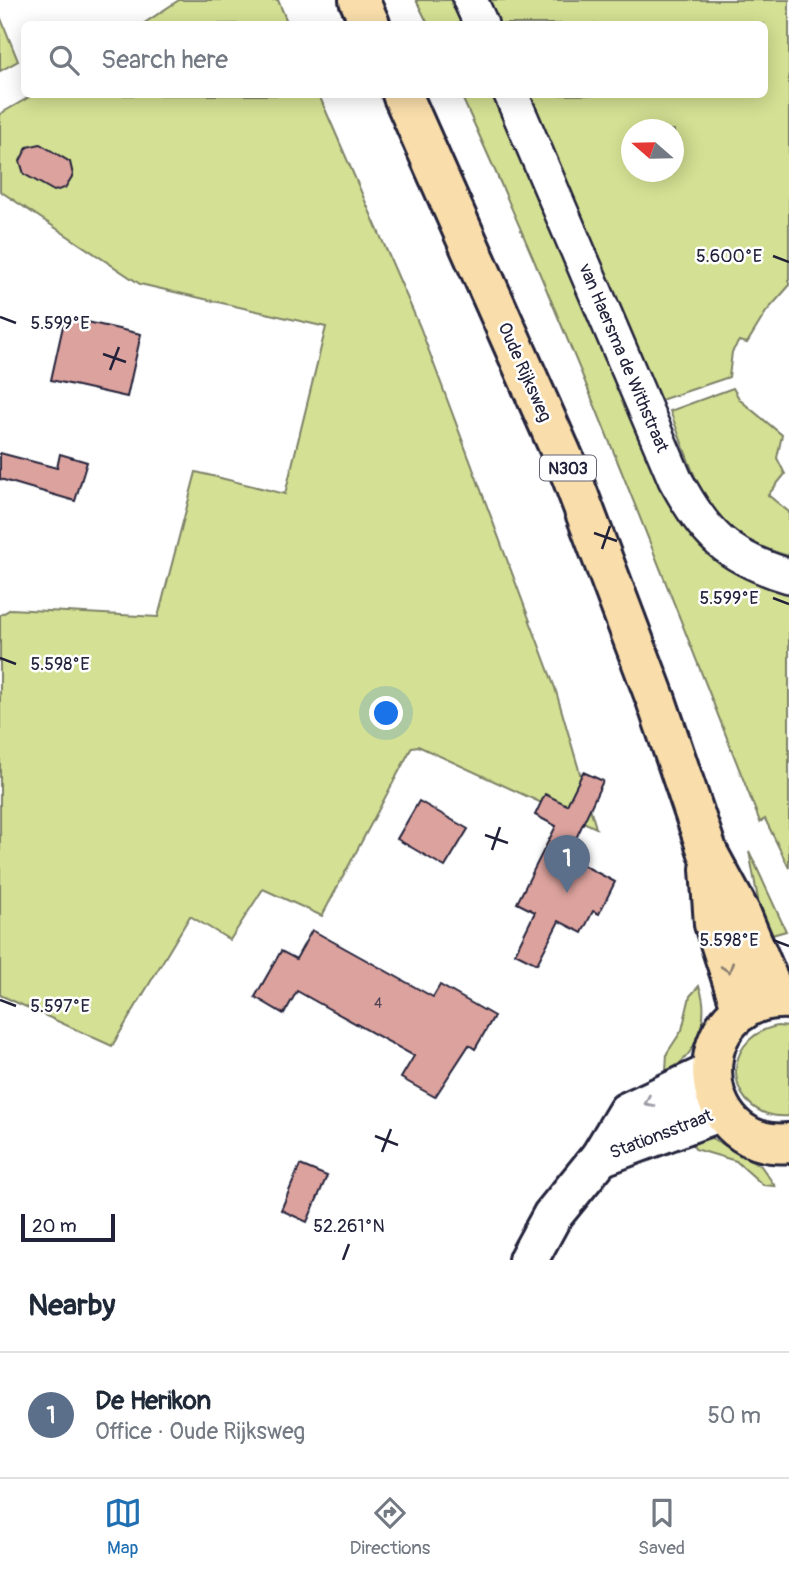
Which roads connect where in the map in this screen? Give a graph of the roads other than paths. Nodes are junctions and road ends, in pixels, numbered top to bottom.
1 (359, 0) edge
2 (470, 0) edge
3 (369, 21) edge
4 (480, 21) edge
5 (404, 98) edge
6 (513, 98) edge
7 (789, 576) edge
8 (769, 1003) edge
9 (710, 1073) junction
10 (722, 1111) junction
11 (788, 1148) edge
12 (600, 1157) junction
13 (528, 1260) edge

1 - 3 main road
2 - 4 street
5 - 8 main road, Oude Rijksweg / N303
6 - 7 street, van Haersma de Withstraat
8 - 9 main road, N303
9 - 10 main road, N303
9 -> 12 street, Stationsstraat
10 - 11 main road
10 - 12 street, Stationsstraat
12 - 13 street, Stationsstraat

